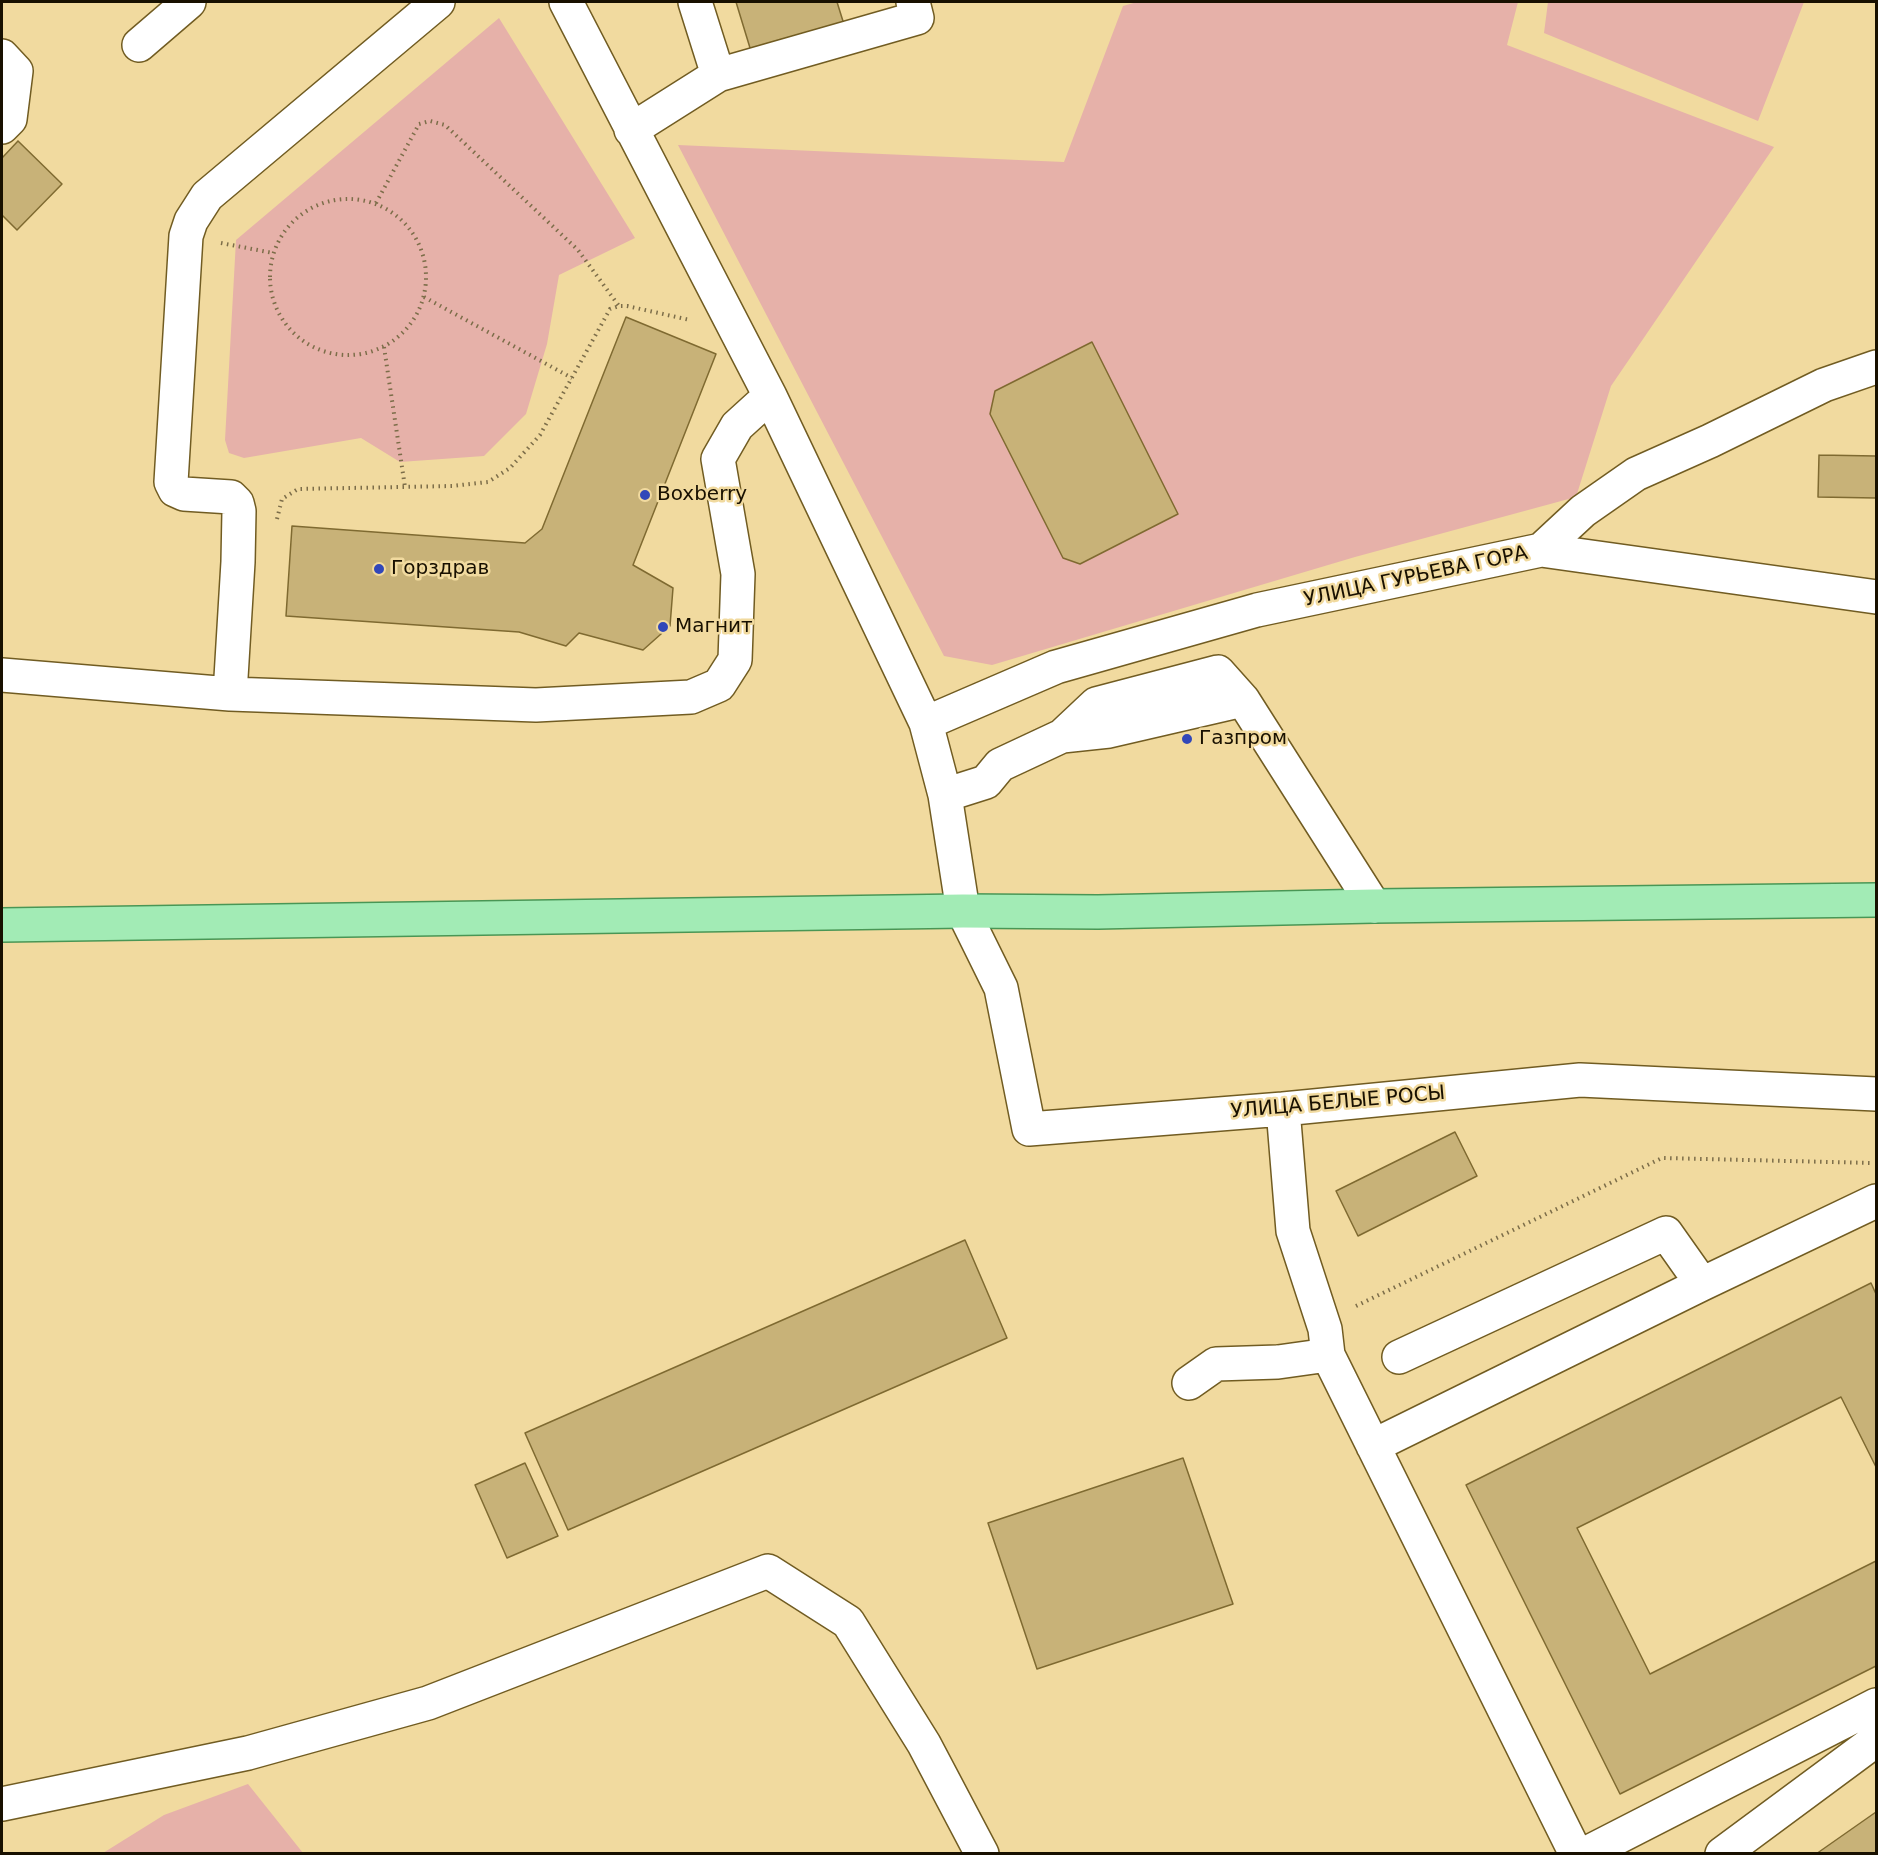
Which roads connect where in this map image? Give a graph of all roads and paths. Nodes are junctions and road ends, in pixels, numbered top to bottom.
1 (189, 2) edge
2 (438, 2) edge
3 (566, 2) edge
4 (695, 2) edge
5 (913, 2) edge
6 (139, 45) dead end
7 (2, 56) edge
8 (718, 75) junction
9 (2, 127) edge
10 (631, 130) junction
11 (376, 204) junction
12 (186, 236) junction
13 (273, 253) junction
14 (424, 297) junction
15 (619, 306) junction
16 (698, 322) dead end
17 (384, 347) junction
18 (1876, 368) edge
19 (572, 378) junction
20 (770, 396) junction
21 (405, 487) junction
22 (276, 528) dead end
23 (1541, 550) junction
24 (1876, 597) edge
25 (2, 675) edge
26 (230, 694) junction
27 (926, 723) junction
28 (945, 795) junction
29 (1876, 900) edge
30 (1374, 906) junction
31 (963, 911) junction
32 (2, 926) edge
33 (1876, 1094) edge
34 (1283, 1109) junction
35 (1876, 1163) edge
36 (1876, 1201) edge
37 (1702, 1284) junction
38 (1356, 1306) dead end
39 (1328, 1355) junction
40 (1399, 1357) dead end
41 (1189, 1383) dead end
42 (1373, 1446) junction
43 (1876, 1705) edge
44 (1876, 1740) edge
45 (2, 1804) edge
46 (982, 1854) edge
47 (1576, 1854) edge
48 (1585, 1854) edge
49 (1722, 1854) edge

1 - 6 street
2 - 12 street
3 - 10 street
4 - 8 street
5 - 8 street
7 - 9 street
8 - 10 street
10 - 20 street
11 - 13 path
11 - 14 path
11 - 15 path
12 - 13 path
12 - 26 street
13 - 17 path
14 - 17 path
14 - 19 path
15 - 16 path
15 - 19 path
17 - 21 path
18 - 23 street, УЛИЦА ГУРЬЕВА ГОРА
19 - 21 path
20 - 26 street
20 - 27 street
21 - 22 path
23 - 24 street
23 - 27 street, УЛИЦА ГУРЬЕВА ГОРА
25 - 26 street
27 - 28 street
28 - 30 street
28 - 31 street
29 - 30 main road
30 - 31 main road
31 - 32 main road
31 - 34 street, УЛИЦА БЕЛЫЕ РОСЫ
33 - 34 street, УЛИЦА БЕЛЫЕ РОСЫ
34 - 39 street
35 - 38 path
36 - 37 street
37 - 40 street
37 - 42 street
39 - 41 street
39 - 42 street
42 - 47 street
43 - 48 street
44 - 49 street
45 - 46 street

